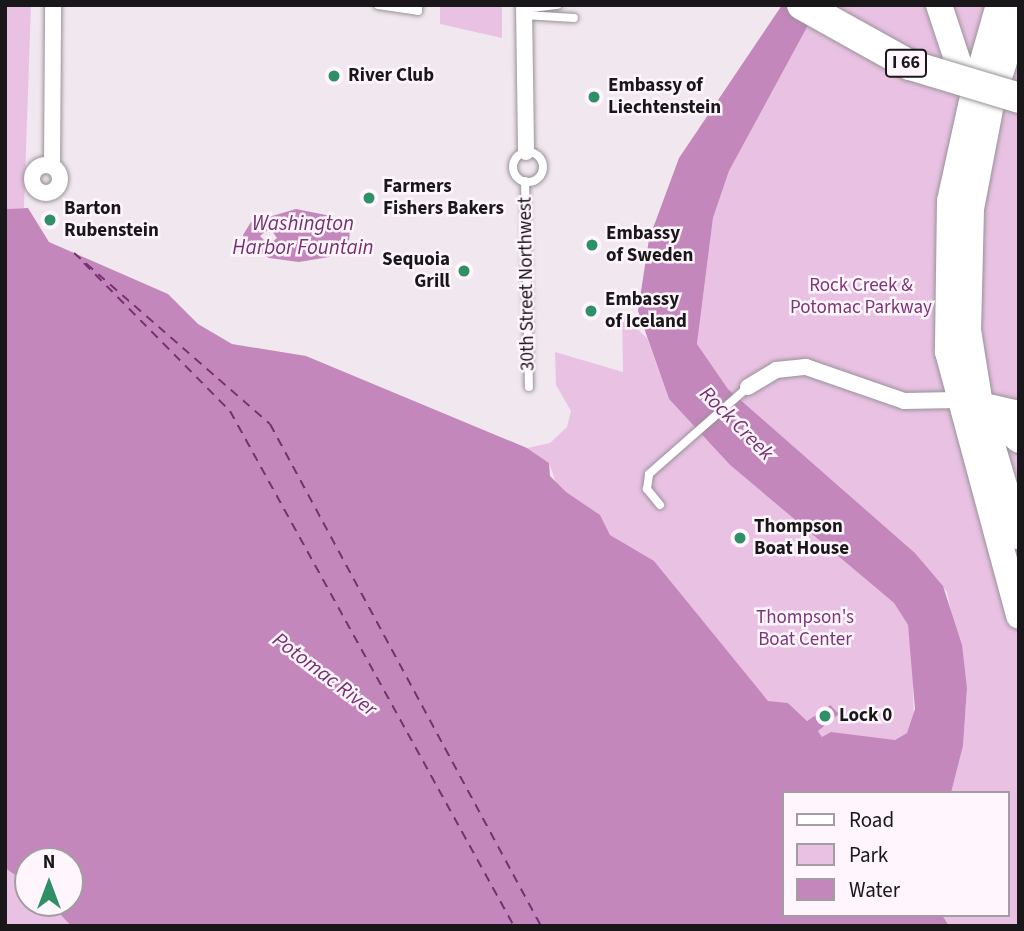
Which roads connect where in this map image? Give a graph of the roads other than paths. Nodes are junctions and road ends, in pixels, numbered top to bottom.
1 (53, 5) edge
2 (378, 5) edge
3 (418, 5) edge
4 (558, 5) edge
5 (802, 5) edge
6 (939, 5) edge
7 (999, 5) edge
8 (524, 10) edge
9 (1019, 13) edge
10 (574, 18) dead end
11 (983, 89) edge
12 (526, 152) junction
13 (52, 166) dead end
14 (525, 181) junction
15 (529, 387) dead end
16 (748, 387) joint
17 (968, 403) junction
18 (1019, 414) edge
19 (1019, 440) edge
20 (660, 505) dead end
21 (1018, 526) edge
22 (1019, 616) edge

1 - 13 street
2 - 3 lane
4 - 8 lane
5 - 11 highway, I 66, bridge
6 - 11 main road
7 - 11 main road
8 - 10 lane
8 - 12 street, 30th Street Northwest
9 - 11 main road
11 - 17 main road
11 - 17 main road
12 - 14 lane, 30th Street Northwest
12 - 14 lane, 30th Street Northwest
14 - 15 lane, 30th Street Northwest
16 - 17 street
16 - 20 lane
17 - 18 main road
17 - 19 main road
17 - 21 main road
17 - 22 main road

